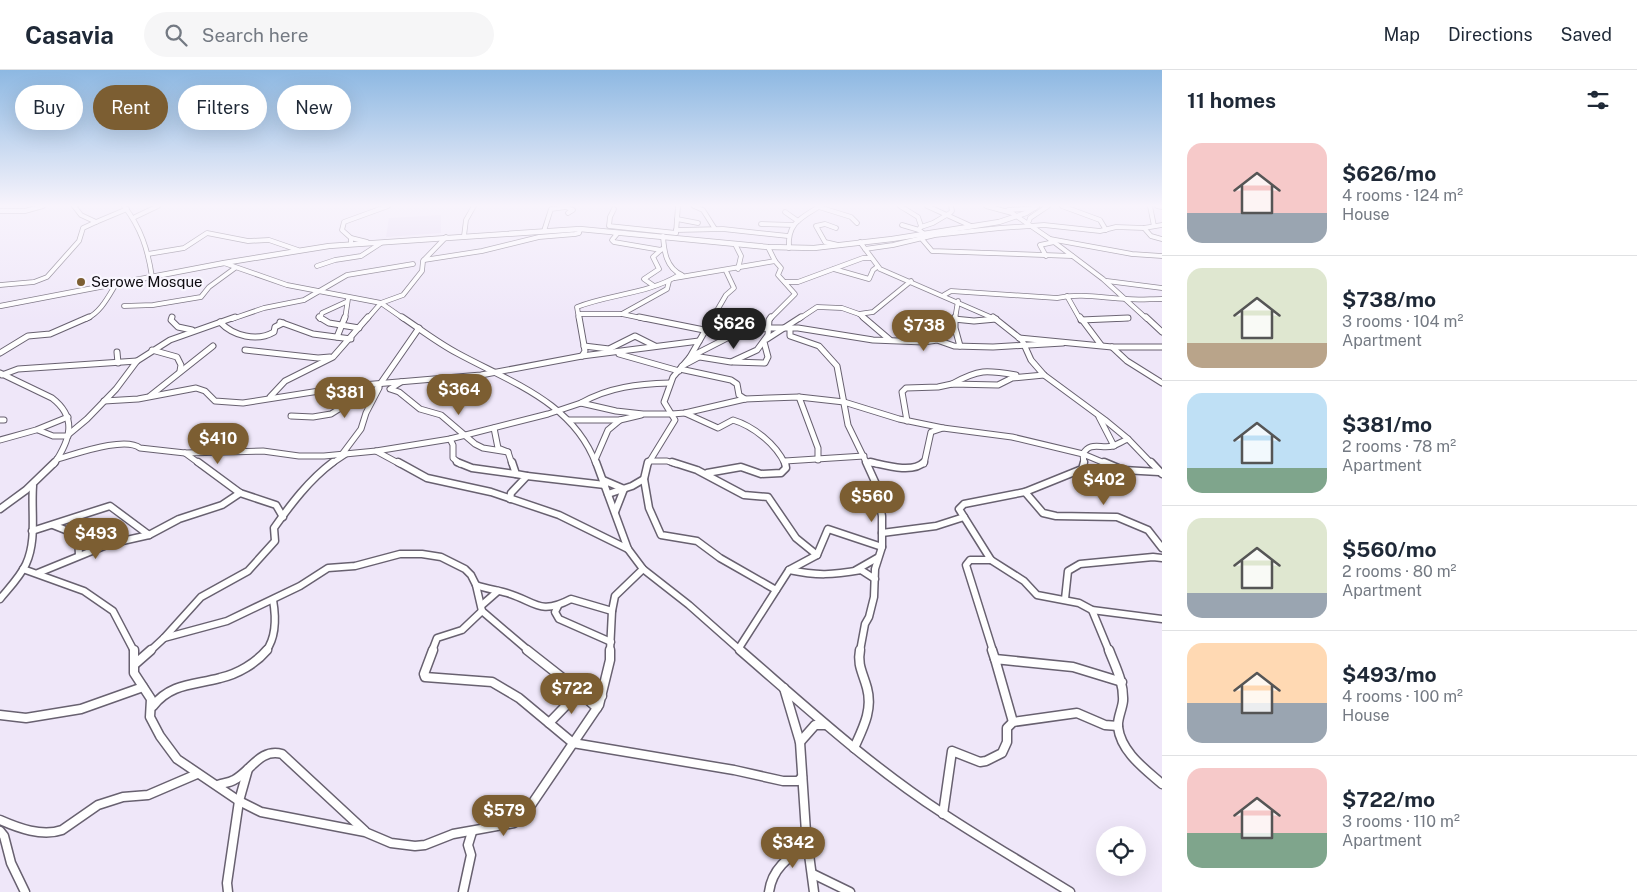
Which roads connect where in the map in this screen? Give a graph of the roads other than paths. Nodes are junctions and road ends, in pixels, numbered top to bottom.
1 (77, 244) edge
2 (145, 244) edge
3 (190, 244) edge
4 (282, 244) edge
5 (328, 244) edge
6 (377, 244) edge
7 (439, 244) edge
8 (508, 244) edge
9 (630, 244) edge
10 (663, 244) edge
11 (735, 244) edge
12 (737, 244) edge
13 (789, 244) edge
14 (837, 244) edge
15 (844, 244) edge
16 (862, 244) edge
17 (894, 244) edge
18 (928, 244) edge
19 (1042, 244) edge
20 (1056, 244) edge
21 (1086, 244) edge
22 (840, 245) junction
23 (789, 248) junction
24 (662, 249) junction
25 (865, 249) junction
26 (298, 250) junction
27 (769, 250) junction
28 (168, 251) junction
29 (148, 254) junction
30 (1046, 256) junction
31 (1072, 256) junction
32 (1162, 256) edge
33 (871, 258) junction
34 (149, 260) junction
35 (424, 260) junction
36 (775, 261) junction
37 (224, 263) junction
38 (413, 264) dead end
39 (760, 265) junction
40 (317, 266) dead end
41 (877, 267) junction
42 (235, 268) junction
43 (834, 268) junction
44 (738, 269) junction
45 (726, 271) junction
46 (884, 271) junction
47 (872, 273) junction
48 (677, 276) junction
49 (152, 277) junction
50 (911, 281) junction
51 (1106, 281) junction
52 (668, 282) junction
53 (785, 282) junction
54 (798, 282) junction
55 (116, 284) junction
56 (0, 285) edge
57 (654, 286) junction
58 (790, 287) junction
59 (1162, 288) edge
60 (318, 292) junction
61 (944, 295) junction
62 (1067, 296) junction
63 (347, 299) junction
64 (1127, 299) junction
65 (1162, 299) edge
66 (958, 301) junction
67 (381, 303) junction
68 (0, 306) edge
69 (124, 306) dead end
70 (579, 314) junction
71 (622, 314) junction
72 (859, 314) junction
73 (172, 317) dead end
74 (1128, 318) dead end
75 (954, 319) junction
76 (996, 319) junction
77 (796, 320) junction
78 (1081, 320) junction
79 (220, 322) junction
80 (342, 325) junction
81 (787, 327) junction
82 (360, 328) junction
83 (419, 328) junction
84 (768, 328) junction
85 (798, 328) junction
86 (705, 329) junction
87 (194, 330) junction
88 (740, 332) junction
89 (1162, 332) edge
90 (337, 337) junction
91 (1019, 338) junction
92 (350, 339) junction
93 (891, 340) junction
94 (699, 341) junction
95 (765, 341) junction
96 (1063, 343) junction
97 (1024, 345) junction
98 (213, 346) dead end
99 (584, 346) junction
100 (655, 346) junction
101 (960, 346) junction
102 (1103, 347) junction
103 (1112, 347) junction
104 (1162, 347) edge
105 (152, 350) junction
106 (245, 350) dead end
107 (117, 352) dead end
108 (0, 353) edge
109 (617, 353) junction
110 (700, 355) junction
111 (582, 356) junction
112 (332, 357) junction
113 (690, 357) junction
114 (318, 358) junction
115 (137, 361) junction
116 (731, 362) junction
117 (118, 363) junction
118 (322, 364) junction
119 (681, 369) junction
120 (180, 371) junction
121 (496, 373) junction
122 (1, 374) edge
123 (1044, 374) junction
124 (1022, 376) junction
125 (401, 382) junction
126 (670, 383) junction
127 (1162, 383) edge
128 (952, 384) junction
129 (380, 386) junction
130 (390, 389) junction
131 (148, 397) junction
132 (270, 397) junction
133 (376, 397) junction
134 (799, 397) junction
135 (745, 399) junction
136 (104, 401) junction
137 (844, 402) junction
138 (581, 403) junction
139 (559, 411) junction
140 (685, 413) junction
141 (643, 414) junction
142 (672, 414) junction
143 (1098, 414) junction
144 (291, 416) dead end
145 (68, 417) junction
146 (569, 420) junction
147 (620, 420) junction
148 (907, 421) junction
149 (1114, 427) junction
150 (494, 428) junction
151 (943, 428) junction
152 (1104, 428) junction
153 (36, 430) junction
154 (69, 435) junction
155 (466, 435) junction
156 (450, 439) junction
157 (1128, 439) junction
158 (0, 440) edge
159 (1114, 446) junction
160 (376, 451) junction
161 (655, 451) junction
162 (508, 452) junction
163 (185, 453) junction
164 (345, 453) junction
165 (1083, 454) junction
166 (57, 459) junction
167 (865, 459) junction
168 (595, 460) junction
169 (818, 460) junction
170 (649, 461) junction
171 (785, 461) junction
172 (667, 462) junction
173 (1161, 473) edge
174 (516, 474) junction
175 (707, 474) junction
176 (527, 476) junction
177 (644, 480) junction
178 (604, 483) junction
179 (33, 486) junction
180 (624, 490) junction
181 (1025, 492) junction
182 (240, 493) junction
183 (608, 494) junction
184 (510, 499) junction
185 (0, 509) edge
186 (614, 512) junction
187 (282, 516) junction
188 (964, 517) junction
189 (53, 525) junction
190 (32, 530) junction
191 (882, 533) junction
192 (149, 534) junction
193 (882, 547) junction
194 (1162, 548) edge
195 (628, 549) junction
196 (79, 555) junction
197 (817, 555) junction
198 (877, 558) junction
199 (1162, 558) edge
200 (991, 560) junction
201 (23, 569) junction
202 (643, 569) junction
203 (789, 570) junction
204 (856, 570) junction
205 (38, 573) junction
206 (875, 579) junction
207 (12, 585) junction
208 (476, 585) junction
209 (0, 589) edge
210 (776, 590) junction
211 (498, 591) junction
212 (0, 599) edge
213 (273, 600) junction
214 (1065, 600) junction
215 (558, 606) junction
216 (482, 608) junction
217 (1092, 610) junction
218 (612, 611) junction
219 (1162, 620) edge
220 (164, 638) junction
221 (611, 642) junction
222 (739, 648) junction
223 (995, 659) junction
224 (135, 664) junction
225 (1122, 682) junction
226 (783, 686) junction
227 (142, 687) junction
228 (580, 691) junction
229 (602, 696) junction
230 (588, 698) junction
231 (598, 708) junction
232 (150, 710) junction
233 (0, 716) edge
234 (1012, 722) junction
235 (548, 723) junction
236 (826, 725) junction
237 (1118, 726) junction
238 (800, 742) junction
239 (573, 743) junction
240 (854, 748) junction
241 (248, 767) junction
242 (197, 774) junction
243 (802, 777) junction
244 (1162, 784) edge
245 (218, 785) junction
246 (238, 801) junction
247 (943, 814) junction
248 (0, 820) edge
249 (0, 831) edge
250 (365, 832) junction
251 (472, 832) junction
252 (808, 844) junction
253 (813, 874) junction
254 (25, 892) edge
255 (228, 892) edge
256 (463, 892) edge
257 (769, 892) edge
258 (814, 892) edge
259 (850, 892) edge
260 (1070, 892) edge

1 - 56 street
2 - 29 street
3 - 28 street
4 - 26 street
5 - 26 main road
6 - 40 street
7 - 35 street
8 - 35 street
9 - 24 street
10 - 24 street
11 - 44 street
12 - 27 main road
13 - 23 street
14 - 22 street
15 - 22 main road
16 - 25 street
17 - 25 street
18 - 30 street
19 - 30 street
20 - 31 street
21 - 32 street
22 - 23 main road
23 - 27 main road
24 - 48 street
24 - 57 street
25 - 33 street
26 - 37 main road
27 - 36 street
27 - 39 street
28 - 29 street
28 - 34 street
29 - 34 street
30 - 31 street
31 - 51 street
33 - 41 street
33 - 43 street
34 - 49 street
35 - 67 street
36 - 39 street
36 - 53 street
37 - 42 street
37 - 49 main road
38 - 60 street
39 - 44 street
41 - 46 street
41 - 47 street
42 - 60 street
42 - 69 street
43 - 47 street
43 - 54 street
44 - 45 street
45 - 48 street
45 - 86 street
46 - 47 street
46 - 50 street
48 - 52 street
49 - 55 main road
50 - 61 street
50 - 72 street
51 - 59 street
51 - 64 street
52 - 57 street
52 - 71 street
53 - 54 street
53 - 58 street
54 - 58 street
55 - 68 main road
55 - 108 street
57 - 70 street
58 - 84 street
60 - 63 street
60 - 79 street
61 - 62 street
61 - 66 street
62 - 64 street
62 - 78 street
63 - 67 street
63 - 80 street
63 - 80 street
64 - 65 street
64 - 89 street
66 - 75 street
66 - 76 street
67 - 82 street
67 - 83 street
70 - 71 street
70 - 99 street
71 - 86 street
72 - 77 street
72 - 93 street
73 - 87 street
74 - 78 street
75 - 76 street
75 - 101 street
76 - 91 street
77 - 81 street
77 - 85 street
78 - 102 street
79 - 87 street
79 - 90 street
80 - 82 street
80 - 90 street
81 - 84 street
81 - 85 street
81 - 95 street
81 - 137 street
82 - 92 street
83 - 121 street
83 - 129 street
84 - 88 street
84 - 95 street
85 - 93 street
86 - 88 street
86 - 94 street
87 - 105 street
88 - 110 street
90 - 92 street
91 - 96 street
91 - 97 street
92 - 112 street
93 - 101 street
94 - 100 street
94 - 113 street
95 - 116 street
95 - 116 street
96 - 97 street
96 - 102 street
97 - 101 street
97 - 123 street
98 - 120 street
99 - 100 street
99 - 111 street
100 - 109 street
102 - 103 street
103 - 104 street
103 - 127 street
105 - 115 street
105 - 120 street
106 - 114 street
107 - 117 street
109 - 111 street
109 - 119 street
110 - 113 street
110 - 116 street
110 - 119 street
111 - 121 street
112 - 114 street
112 - 118 street
113 - 119 street
114 - 118 street
115 - 117 street
115 - 136 street
117 - 122 street
118 - 132 street
119 - 126 street
119 - 135 street
120 - 131 street
121 - 125 street
121 - 139 street
122 - 145 street
123 - 124 street
123 - 143 street
124 - 128 street
124 - 128 street
125 - 129 street
125 - 130 street
126 - 138 street
126 - 142 street
128 - 148 street
129 - 130 street
129 - 132 street
129 - 133 street
129 - 144 street
130 - 133 street
130 - 155 street
131 - 132 street
131 - 136 street
133 - 164 street
134 - 135 street
134 - 137 street
134 - 169 street
135 - 140 street
136 - 154 street
137 - 148 street
137 - 167 street
138 - 139 street
138 - 141 street
139 - 146 street
139 - 150 street
140 - 142 street
140 - 171 street
141 - 142 street
141 - 147 street
142 - 161 street
143 - 149 street
143 - 152 street
145 - 153 street
145 - 154 street
146 - 147 street
146 - 168 street
147 - 168 street
148 - 151 street
149 - 152 street
149 - 157 street
150 - 155 street
150 - 162 street
151 - 165 street
151 - 167 street
152 - 159 street
153 - 154 street
153 - 158 street
154 - 166 street
155 - 156 street
155 - 162 street
156 - 160 street
156 - 174 street
157 - 159 street
157 - 173 street
159 - 165 street
160 - 164 street
160 - 184 street
161 - 170 street
161 - 172 street
162 - 174 street
163 - 164 street
163 - 166 street
163 - 182 street
164 - 187 street
165 - 173 street
165 - 181 street
166 - 179 street
167 - 169 street
167 - 191 street
168 - 178 street
169 - 171 street
170 - 172 street
170 - 177 street
171 - 175 street
172 - 175 street
174 - 176 street
175 - 197 street
176 - 178 street
176 - 184 street
177 - 180 street
177 - 210 street
178 - 180 street
178 - 183 street
179 - 185 street
179 - 190 street
180 - 183 street
180 - 186 street
181 - 188 street
181 - 194 street
182 - 187 street
182 - 192 street
183 - 186 street
184 - 195 street
186 - 195 street
187 - 220 street
188 - 191 street
188 - 200 street
189 - 190 street
189 - 192 street
189 - 196 street
190 - 201 street
191 - 193 street
192 - 196 street
193 - 197 street
193 - 198 street
195 - 202 street
196 - 205 street
197 - 203 street
198 - 204 street
198 - 206 street
199 - 214 street
200 - 214 street
200 - 223 street
201 - 205 street
201 - 207 street
202 - 218 street
202 - 222 street
203 - 204 street
203 - 210 street
204 - 206 street
205 - 224 street
206 - 240 street
207 - 209 street
207 - 212 street
208 - 211 street
208 - 213 street
208 - 216 street
210 - 222 street
211 - 215 street
211 - 216 street
213 - 220 street
213 - 232 street
214 - 217 street
215 - 218 street
215 - 221 street
216 - 228 street
216 - 235 street
217 - 219 street
217 - 225 street
218 - 221 street
220 - 224 street
221 - 229 street
222 - 226 street
223 - 225 street
223 - 234 street
224 - 227 street
225 - 237 street
226 - 236 street
226 - 238 street
227 - 232 street
227 - 233 street
228 - 230 street
228 - 235 street
229 - 230 street
229 - 231 street
230 - 231 street
231 - 239 street
232 - 242 street
234 - 237 street
234 - 247 street
235 - 239 street
236 - 238 street
236 - 240 street
237 - 244 street
238 - 243 street
239 - 243 street
239 - 251 street
240 - 247 street
241 - 245 street
241 - 246 street
241 - 250 street
242 - 245 street
242 - 248 street
243 - 252 street
245 - 246 street
246 - 250 street
246 - 255 street
247 - 260 street
249 - 254 street
250 - 251 street
251 - 256 street
252 - 253 street
252 - 257 street
253 - 258 street
253 - 259 street

